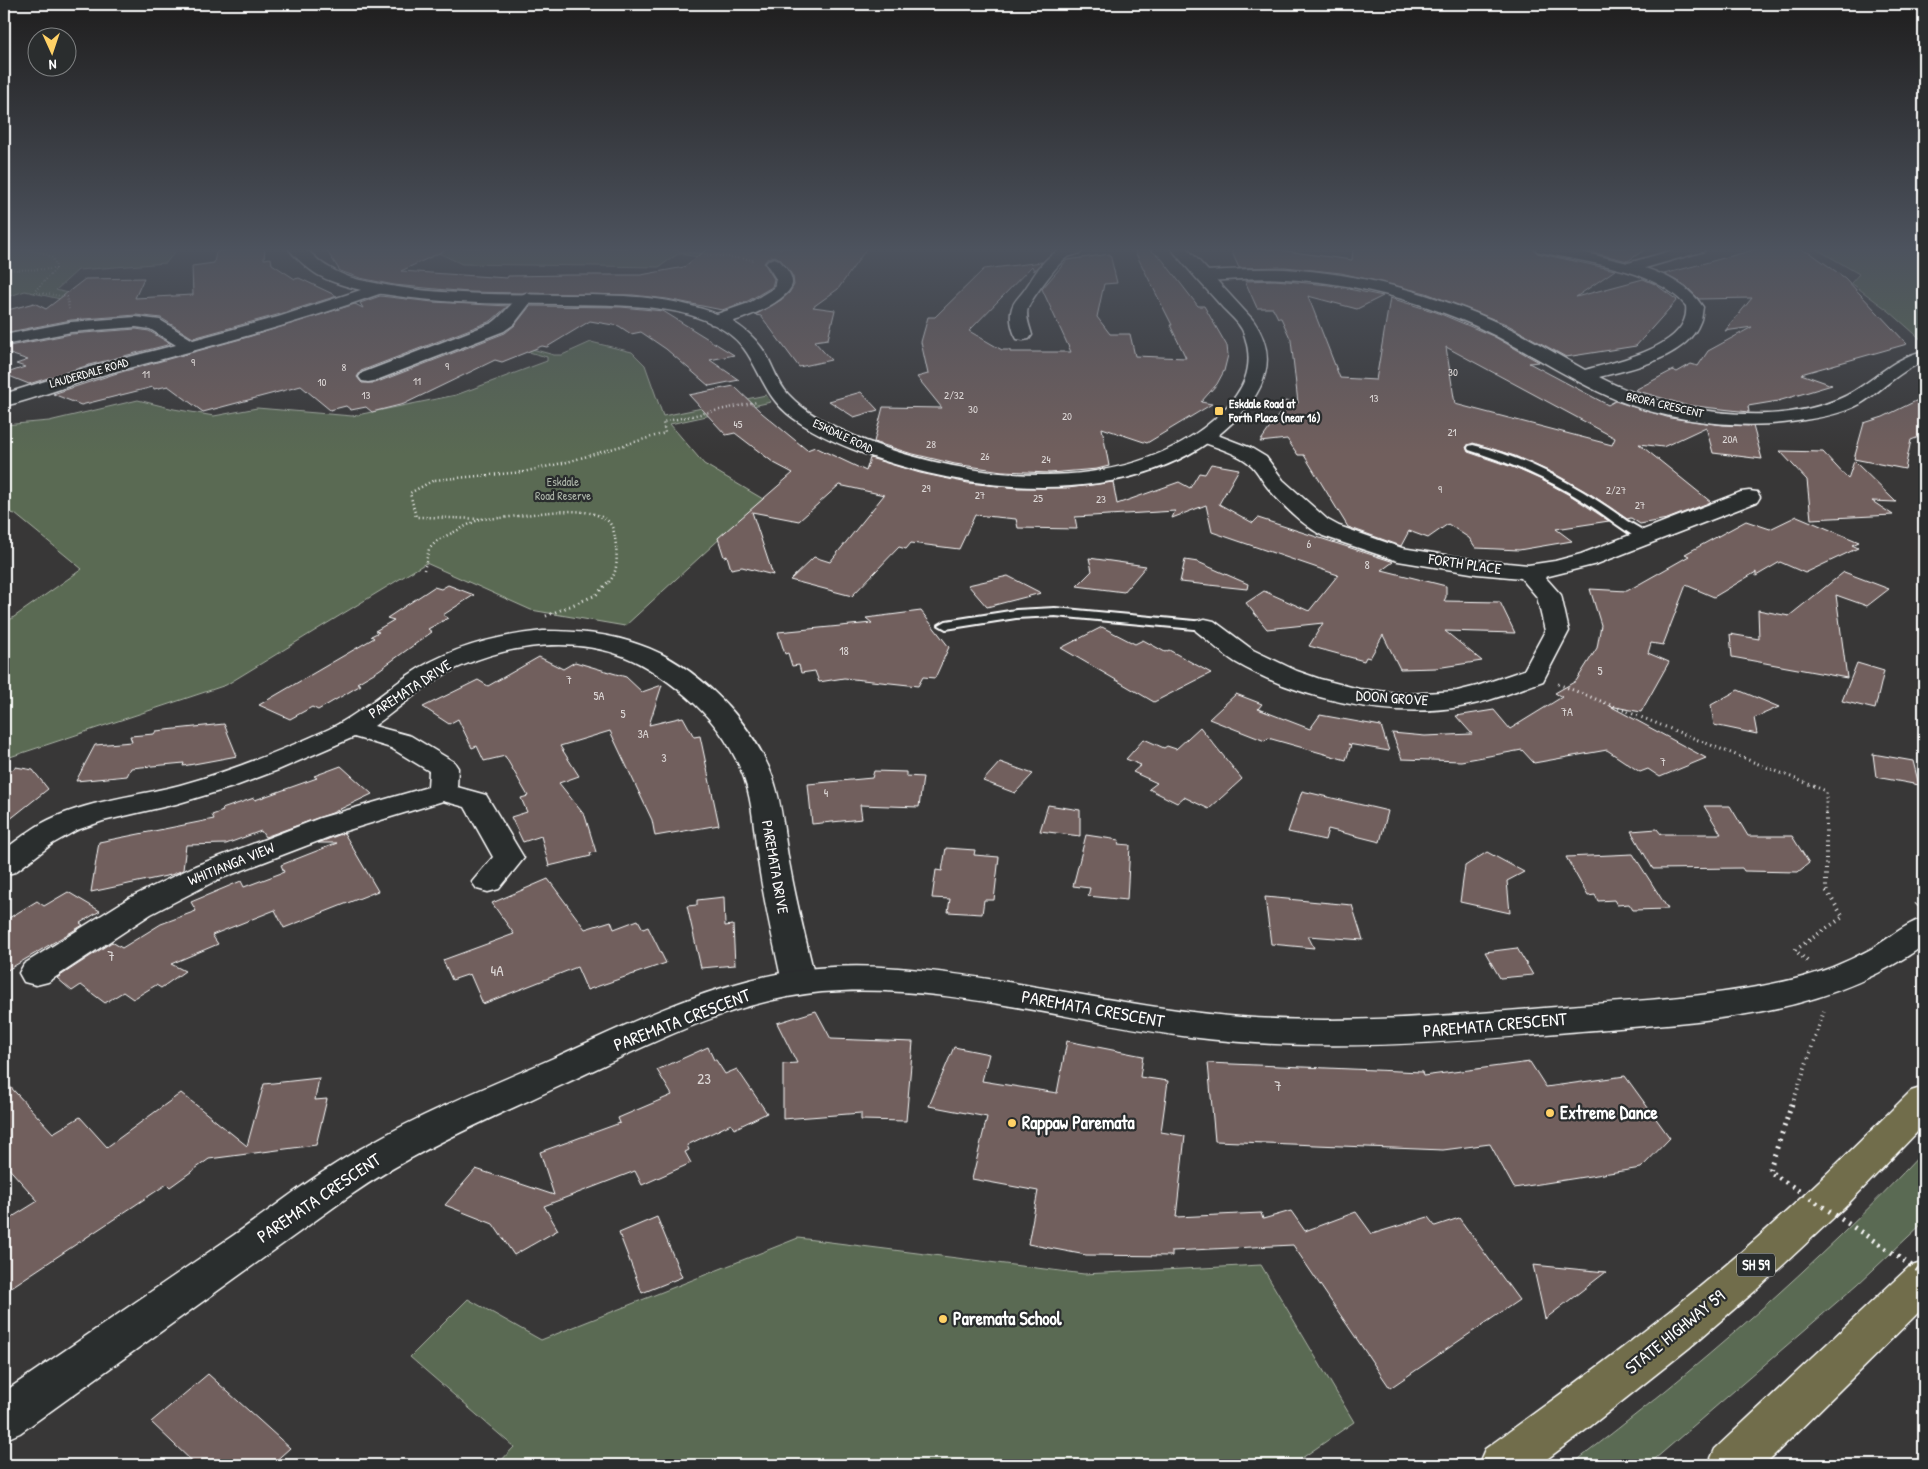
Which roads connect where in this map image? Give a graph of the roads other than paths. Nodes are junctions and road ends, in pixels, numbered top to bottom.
1 (297, 317) edge
2 (511, 317) edge
3 (706, 317) edge
4 (727, 317) edge
5 (1019, 317) edge
6 (1241, 317) edge
7 (1464, 317) edge
8 (1693, 317) edge
9 (717, 320) junction
10 (1023, 335) dead end
11 (4, 340) edge
12 (190, 346) junction
13 (1924, 356) edge
14 (1583, 376) junction
15 (368, 377) dead end
16 (4, 400) edge
17 (1207, 437) junction
18 (1473, 448) dead end
19 (1749, 497) dead end
20 (1646, 538) junction
21 (1528, 572) junction
22 (946, 625) dead end
23 (1205, 626) joint
24 (352, 728) junction
25 (442, 792) junction
26 (4, 865) edge
27 (488, 882) dead end
28 (1924, 929) edge
29 (36, 974) dead end
30 (799, 982) junction
31 (1924, 1101) edge
32 (1924, 1280) edge
33 (4, 1418) edge
34 (1549, 1431) junction
35 (1494, 1465) edge
36 (1501, 1465) edge
37 (1731, 1465) edge

1 - 12 street, LAUDERDALE ROAD
2 - 15 street
3 - 9 street, ESKDALE ROAD
4 - 9 street
5 - 10 street
6 - 17 street, ESKDALE ROAD
7 - 14 street, BRORA CRESCENT
8 - 14 street
9 - 17 street, ESKDALE ROAD
11 - 12 street
12 - 16 street, LAUDERDALE ROAD
13 - 14 street, BRORA CRESCENT
17 - 21 street, FORTH PLACE
18 - 20 lane
19 - 20 street, FORTH PLACE
20 - 21 street, FORTH PLACE
21 - 23 street, DOON GROVE
22 - 23 lane
24 - 25 street
24 - 26 street, PAREMATA DRIVE
24 - 30 street, PAREMATA DRIVE
25 - 27 street
25 - 29 street, WHITIANGA VIEW
28 - 30 street, PAREMATA CRESCENT
30 - 33 street, PAREMATA CRESCENT
31 - 34 main road, STATE HIGHWAY 59 / SH 59
32 - 37 main road
34 - 35 main road
34 - 36 main road, STATE HIGHWAY 59 / SH 59

